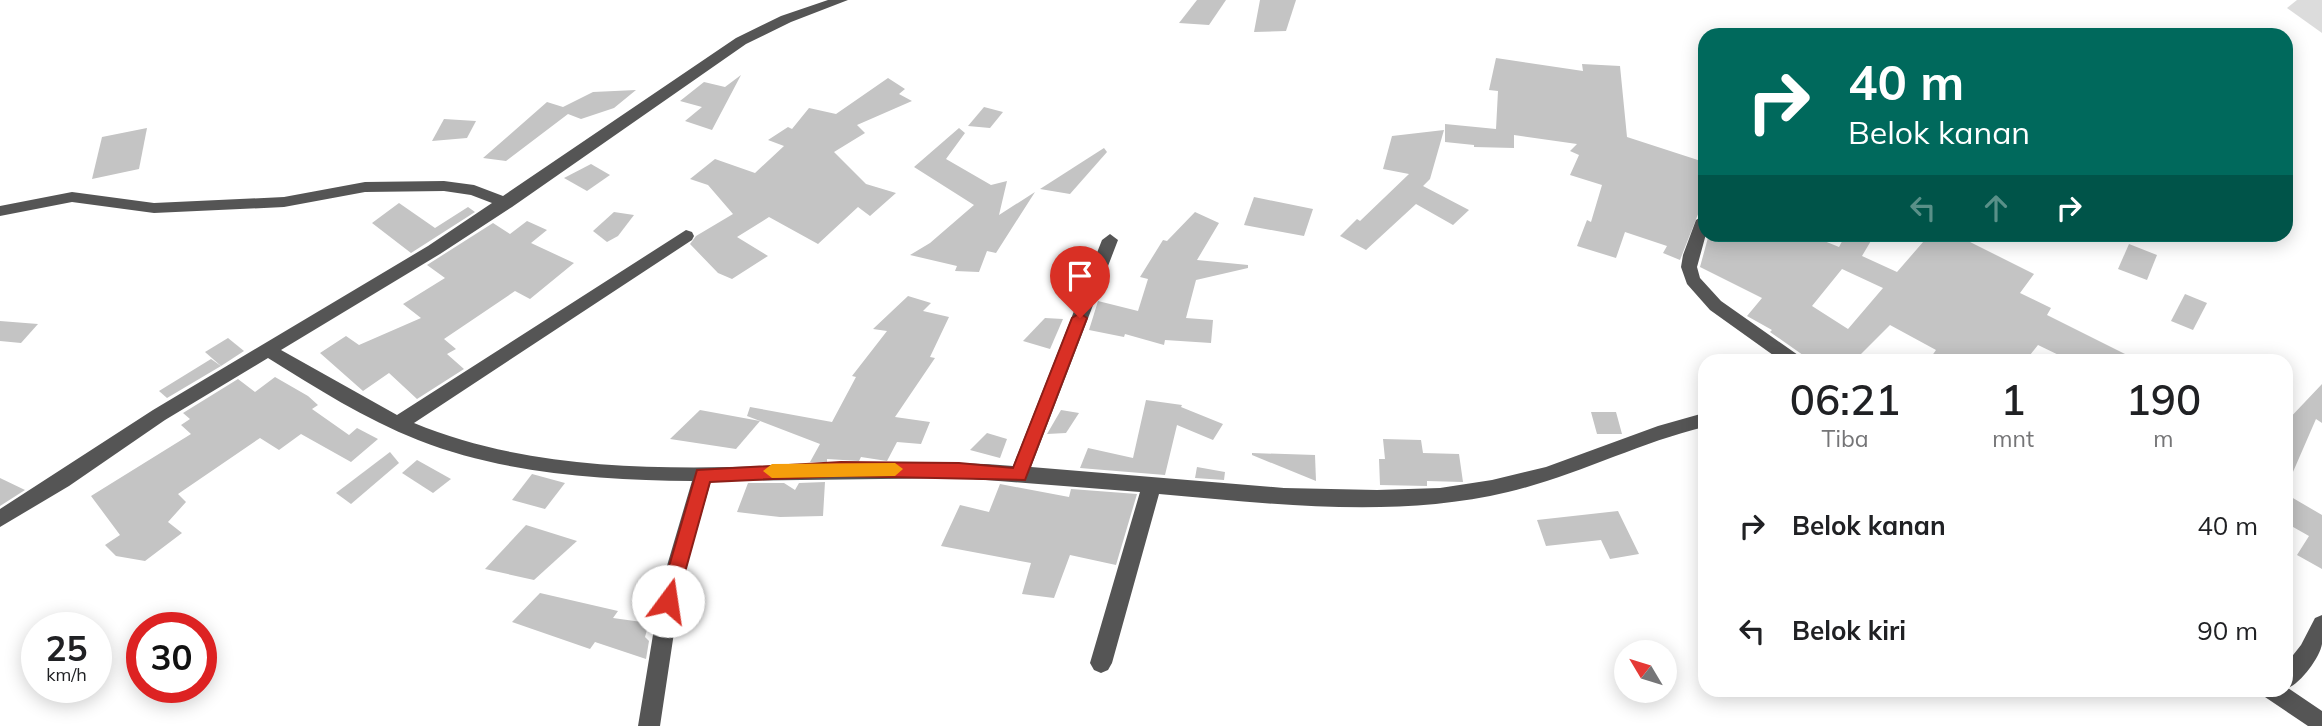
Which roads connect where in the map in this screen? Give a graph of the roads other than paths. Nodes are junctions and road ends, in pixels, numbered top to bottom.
1 (841, 0) edge
2 (506, 203) junction
3 (0, 211) edge
4 (686, 236) dead end
5 (1698, 238) edge
6 (1110, 240) dead end
7 (266, 349) junction
8 (1783, 354) edge
9 (398, 423) junction
10 (1698, 423) edge
11 (703, 475) junction
12 (1019, 475) junction
13 (1151, 488) junction
14 (0, 519) edge
15 (2322, 624) edge
16 (1101, 663) dead end
17 (2293, 670) edge
18 (2290, 697) edge
19 (2322, 723) edge
20 (649, 726) edge

1 - 2 street
2 - 3 street
2 - 7 street
4 - 9 street
5 - 8 street
6 - 12 street
7 - 9 street
7 - 14 street
9 - 11 street
10 - 13 street
11 - 12 street
11 - 20 street
12 - 13 street
13 - 16 street
15 - 17 street
18 - 19 street

